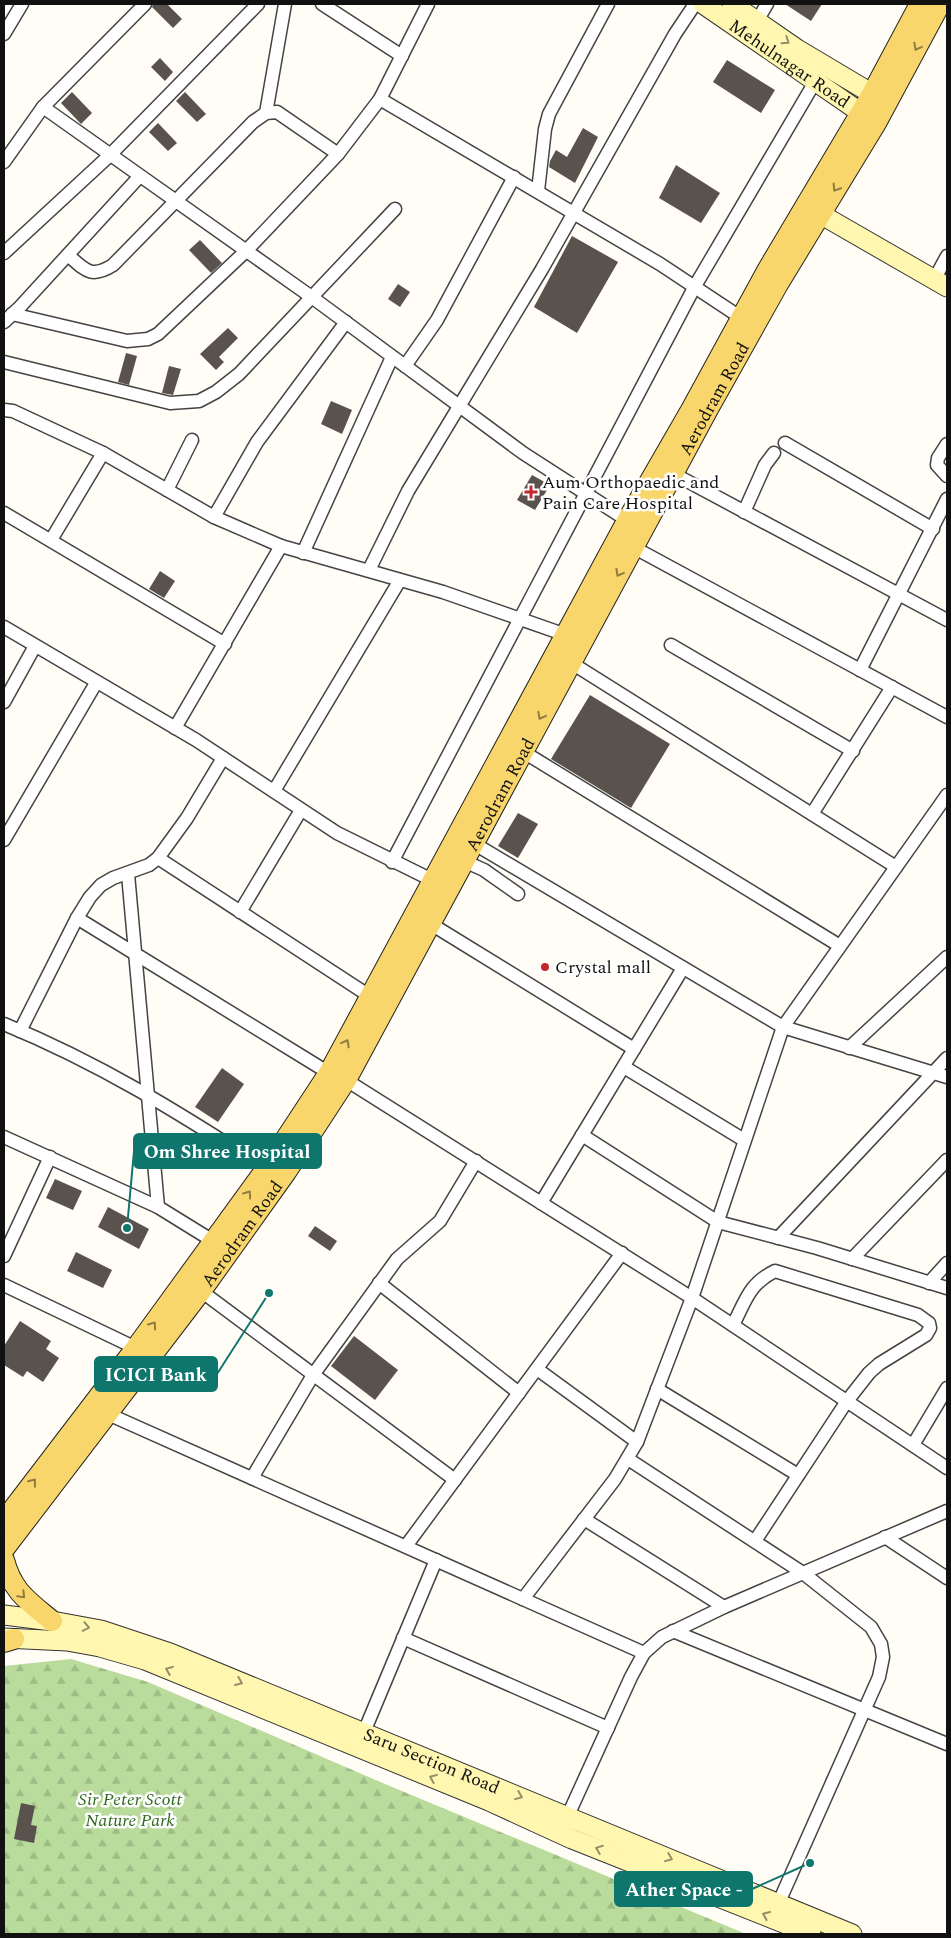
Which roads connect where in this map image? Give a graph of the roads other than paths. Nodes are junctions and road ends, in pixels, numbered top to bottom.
1 (22, 4) edge
2 (145, 4) edge
3 (258, 4) edge
4 (285, 4) edge
5 (322, 4) edge
6 (428, 4) edge
7 (608, 4) edge
8 (695, 4) edge
9 (703, 4) edge
10 (732, 4) edge
11 (767, 4) edge
12 (920, 4) edge
13 (940, 4) edge
14 (756, 21) junction
15 (4, 34) edge
16 (402, 56) junction
17 (824, 66) junction
18 (815, 82) junction
19 (879, 98) junction
20 (380, 99) junction
21 (43, 107) junction
22 (266, 112) junction
23 (868, 117) junction
24 (338, 154) junction
25 (110, 156) junction
26 (4, 162) edge
27 (139, 176) junction
28 (514, 177) junction
29 (538, 191) junction
30 (175, 201) junction
31 (395, 209) dead end
32 (812, 210) junction
33 (574, 213) junction
34 (246, 251) junction
35 (4, 253) edge
36 (68, 255) junction
37 (947, 256) edge
38 (940, 284) edge
39 (695, 286) junction
40 (313, 298) junction
41 (8, 318) edge
42 (346, 322) junction
43 (748, 322) junction
44 (392, 356) junction
45 (4, 362) edge
46 (405, 366) junction
47 (460, 406) junction
48 (4, 410) edge
49 (192, 440) dead end
50 (785, 443) dead end
51 (947, 444) edge
52 (103, 453) junction
53 (774, 453) dead end
54 (674, 474) junction
55 (947, 476) edge
56 (167, 490) junction
57 (586, 494) junction
58 (947, 499) edge
59 (744, 512) junction
60 (4, 513) edge
61 (214, 517) junction
62 (939, 523) edge
63 (635, 525) junction
64 (51, 540) junction
65 (281, 546) junction
66 (633, 547) junction
67 (303, 553) junction
68 (369, 570) junction
69 (400, 580) junction
70 (900, 595) junction
71 (520, 618) junction
72 (947, 620) edge
73 (4, 627) edge
74 (566, 635) junction
75 (224, 644) junction
76 (671, 645) dead end
77 (35, 646) junction
78 (570, 662) junction
79 (860, 670) junction
80 (96, 683) junction
81 (892, 687) junction
82 (4, 702) edge
83 (947, 717) edge
84 (175, 728) junction
85 (522, 751) junction
86 (853, 751) junction
87 (223, 758) junction
88 (274, 791) junction
89 (947, 795) edge
90 (301, 810) junction
91 (812, 814) junction
92 (4, 840) edge
93 (468, 852) junction
94 (158, 858) junction
95 (392, 862) junction
96 (896, 867) junction
97 (128, 874) junction
98 (434, 881) junction
99 (518, 894) dead end
100 (240, 912) junction
101 (77, 918) junction
102 (431, 924) junction
103 (840, 946) junction
104 (134, 953) junction
105 (947, 957) edge
106 (683, 968) junction
107 (371, 997) junction
108 (4, 1024) edge
109 (784, 1027) junction
110 (20, 1031) junction
111 (849, 1048) junction
112 (634, 1050) junction
113 (947, 1058) edge
114 (624, 1067) junction
115 (933, 1072) junction
116 (338, 1076) junction
117 (947, 1077) edge
118 (147, 1093) junction
119 (582, 1135) junction
120 (4, 1137) edge
121 (744, 1140) junction
122 (50, 1157) junction
123 (947, 1160) edge
124 (476, 1161) junction
125 (266, 1169) junction
126 (541, 1203) junction
127 (158, 1208) junction
128 (718, 1222) junction
129 (778, 1238) junction
130 (213, 1241) junction
131 (622, 1253) junction
132 (4, 1256) edge
133 (852, 1259) junction
134 (947, 1263) edge
135 (380, 1283) junction
136 (929, 1283) junction
137 (4, 1285) edge
138 (947, 1288) edge
139 (201, 1291) junction
140 (692, 1298) junction
141 (733, 1325) junction
142 (144, 1351) junction
143 (537, 1368) junction
144 (313, 1375) junction
145 (947, 1388) edge
146 (657, 1389) junction
147 (519, 1393) junction
148 (847, 1401) junction
149 (108, 1414) junction
150 (637, 1442) junction
151 (913, 1445) junction
152 (628, 1459) junction
153 (947, 1468) edge
154 (798, 1475) junction
155 (252, 1478) junction
156 (455, 1480) junction
157 (947, 1511) edge
158 (584, 1519) junction
159 (4, 1521) edge
160 (885, 1538) junction
161 (755, 1541) junction
162 (406, 1546) junction
163 (4, 1549) edge
164 (4, 1560) edge
165 (436, 1560) junction
166 (803, 1572) junction
167 (947, 1578) edge
168 (523, 1599) junction
169 (724, 1607) junction
170 (4, 1615) edge
171 (52, 1621) junction
172 (673, 1631) junction
173 (403, 1638) junction
174 (7, 1640) edge
175 (644, 1653) junction
176 (865, 1711) junction
177 (608, 1728) junction
178 (364, 1732) junction
179 (947, 1744) edge
180 (568, 1816) junction
181 (559, 1833) junction
182 (779, 1902) junction
183 (811, 1934) edge
184 (852, 1934) edge

1 - 15 street
2 - 21 street
3 - 25 street
4 - 22 street
5 - 16 street
6 - 16 street
7 - 29 street
8 - 33 street
9 - 18 street, Mehulnagar Road
10 - 14 street, Mehulnagar Road
11 - 14 street
12 - 19 main road, Aerodram Road
13 -> 19 main road, Aerodram Road
14 -> 17 street, Mehulnagar Road
16 - 20 street
17 - 18 street
17 - 19 street, Mehulnagar Road
18 - 23 street, Mehulnagar Road
18 - 39 street
19 - 23 main road, Aerodram Road
20 - 24 street
20 - 28 street
21 - 25 street
21 - 26 street
22 - 24 street
22 - 30 street
23 - 32 main road, Aerodram Road
24 - 34 street
25 - 27 street
25 - 35 street
27 - 30 street
27 - 36 street
28 - 29 street
28 - 46 street
29 - 33 street
30 - 34 street
30 - 36 street
31 - 40 street
32 - 38 street
32 - 43 main road, Aerodram Road
33 - 39 street
33 - 47 street
34 - 40 street
34 - 41 street
36 - 41 street
37 - 38 street
39 - 43 street
39 - 57 street
40 - 42 street
40 - 45 street
42 - 44 street
42 - 61 street
43 - 54 main road, Aerodram Road
43 - 63 main road, Aerodram Road
44 - 46 street
44 - 67 street
46 - 47 street
47 - 57 street
47 - 68 street
48 - 52 street
49 - 56 street
50 - 62 street
51 - 55 street
52 - 56 street
52 - 64 street
53 - 59 street
54 - 59 street
54 - 63 main road, Aerodram Road
56 - 61 street
57 - 63 street
57 - 71 street
58 - 62 street
59 - 70 street
60 - 64 street
61 - 65 street
62 - 70 street
63 - 66 main road, Aerodram Road
63 - 74 main road, Aerodram Road
64 - 75 street
65 - 67 street
65 - 75 street
66 -> 78 main road, Aerodram Road
66 - 79 street
67 - 68 street
68 - 69 street
69 - 71 street
69 - 88 street
70 - 72 street
70 - 79 street
71 - 74 street
71 - 95 street
73 - 77 street
74 - 98 main road, Aerodram Road
75 - 84 street
76 - 86 street
77 - 80 street
77 - 82 street
78 -> 85 main road, Aerodram Road
78 - 91 street
79 - 81 street
80 - 84 street
80 - 92 street
81 - 83 street
81 - 86 street
84 - 87 street
85 - 93 main road, Aerodram Road
85 - 103 street
86 - 91 street
87 - 88 street
87 - 94 street
88 - 90 street
89 - 96 street
90 - 95 street
90 - 100 street
91 - 96 street
93 - 99 street
93 - 102 main road, Aerodram Road
93 - 106 street
94 - 97 street
94 - 100 street
95 - 98 street
96 - 103 street
97 - 101 street
97 - 104 street
98 - 107 main road, Aerodram Road
100 - 107 street
101 - 104 street
101 - 110 street
102 - 112 street
102 - 116 main road, Aerodram Road
103 - 109 street
104 - 116 street
104 - 118 street
105 - 111 street
106 - 109 street
106 - 112 street
116 -> 107 main road, Aerodram Road
108 - 110 street
109 - 111 street
109 - 121 street
110 - 118 street
111 - 115 street
112 - 114 street
113 - 115 street
114 - 119 street
114 - 121 street
115 - 117 street
115 - 129 street
116 - 124 street
116 - 125 main road, Aerodram Road
116 - 139 main road, Aerodram Road
118 - 125 street
118 - 127 street
119 - 126 street
119 - 128 street
120 - 122 street
121 - 128 street
122 - 127 street
122 - 132 street
123 - 133 street
124 - 126 street
124 - 135 street
130 -> 125 main road, Aerodram Road
126 - 131 street
127 - 130 street
128 - 129 street
128 - 140 street
129 - 133 street
142 -> 130 main road, Aerodram Road
131 - 140 street
131 - 143 street
133 - 136 street
134 - 136 street
135 - 144 street
135 - 147 street
136 - 138 street
137 - 142 street
139 - 142 main road, Aerodram Road
139 - 144 street
140 - 141 street
140 - 146 street
141 - 148 street
141 - 148 street
142 - 149 main road, Aerodram Road
159 -> 142 main road, Aerodram Road
143 - 147 street
143 - 150 street
144 - 155 street
144 - 156 street
145 - 151 street
146 - 150 street
146 - 154 street
147 - 156 street
148 - 151 street
148 - 154 street
149 - 155 street
149 - 163 main road, Aerodram Road
150 - 152 street
151 - 153 street
152 - 158 street
152 - 161 street
154 - 161 street
155 - 162 street
156 - 162 street
157 - 160 street
158 - 168 street
158 - 169 street
160 - 166 street
160 - 167 street
161 - 166 street
162 - 165 street
164 -> 171 main road
165 - 168 street
165 - 173 street
166 - 169 street
166 - 176 street
168 - 175 street
169 - 172 street
170 - 171 street, Saru Section Road
171 -> 178 street, Saru Section Road
172 - 175 street
172 - 176 street
173 - 177 street
173 - 178 street
181 -> 174 street, Saru Section Road
175 - 177 street
176 - 179 street
176 - 182 street
177 - 180 street
178 -> 180 street, Saru Section Road
180 - 181 street
180 -> 182 street, Saru Section Road
183 -> 181 street, Saru Section Road
182 - 184 street, Saru Section Road

